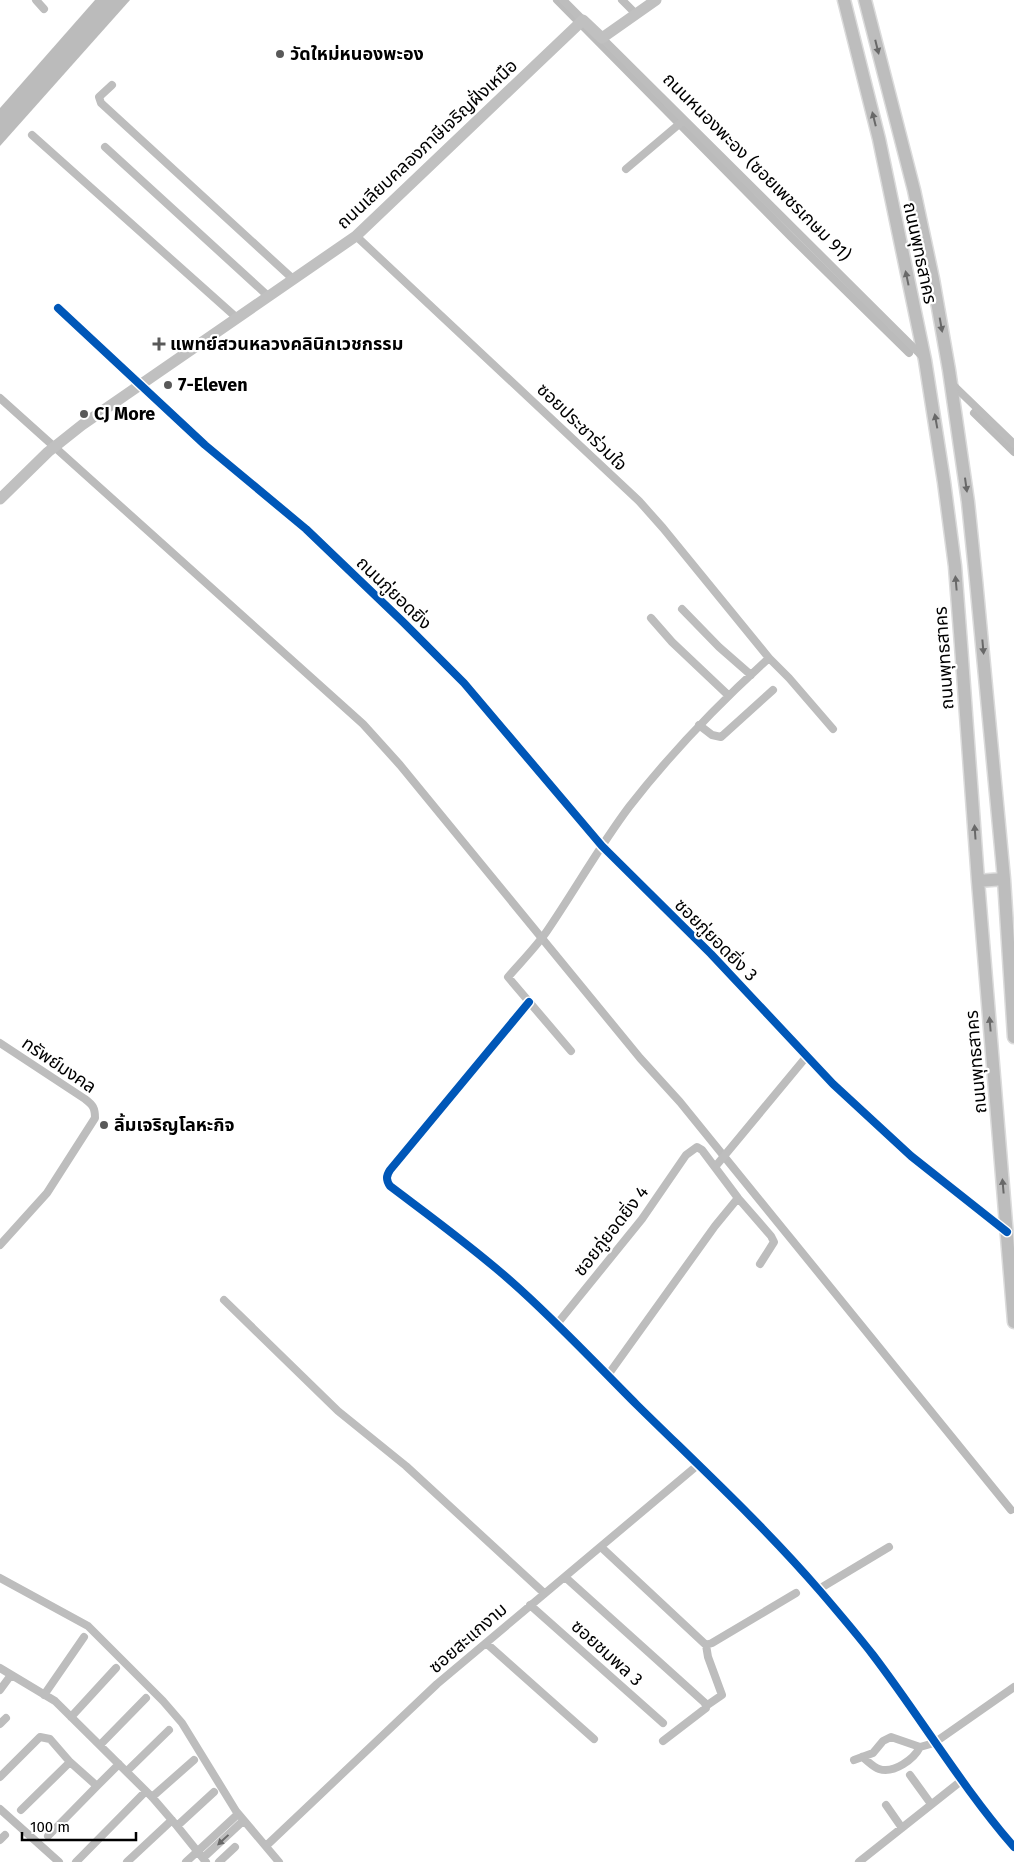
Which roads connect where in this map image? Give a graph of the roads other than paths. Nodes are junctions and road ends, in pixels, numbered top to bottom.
1 (36, 0) edge
2 (563, 0) edge
3 (622, 0) edge
4 (656, 0) edge
5 (844, 0) edge
6 (865, 0) edge
7 (44, 9) dead end
8 (636, 14) junction
9 (583, 20) junction
10 (602, 38) junction
11 (112, 85) dead end
12 (684, 120) junction
13 (32, 135) dead end
14 (105, 147) dead end
15 (626, 170) dead end
16 (356, 236) junction
17 (293, 279) junction
18 (268, 296) junction
19 (58, 308) dead end
20 (237, 318) junction
21 (925, 360) junction
22 (951, 383) junction
23 (141, 385) junction
24 (1014, 444) edge
25 (2, 493) edge
26 (682, 609) dead end
27 (650, 618) dead end
28 (769, 658) junction
29 (751, 675) junction
30 (773, 690) dead end
31 (728, 695) junction
32 (699, 725) junction
33 (833, 729) dead end
34 (602, 846) junction
35 (1004, 879) junction
36 (978, 881) junction
37 (530, 1002) junction
38 (1014, 1037) edge
39 (0, 1043) edge
40 (571, 1051) dead end
41 (807, 1056) junction
42 (715, 1167) junction
43 (738, 1198) junction
44 (1007, 1232) junction
45 (0, 1245) edge
46 (760, 1264) dead end
47 (224, 1300) dead end
48 (1014, 1322) edge
49 (557, 1324) junction
50 (608, 1375) junction
51 (699, 1464) junction
52 (601, 1547) junction
53 (889, 1547) dead end
54 (564, 1577) junction
55 (0, 1578) edge
56 (819, 1589) junction
57 (796, 1592) dead end
58 (544, 1593) junction
59 (530, 1604) junction
60 (84, 1637) dead end
61 (486, 1643) junction
62 (706, 1644) junction
63 (0, 1668) edge
64 (116, 1668) dead end
65 (11, 1675) junction
66 (1014, 1687) edge
67 (0, 1690) edge
68 (44, 1695) junction
69 (146, 1698) dead end
70 (706, 1706) junction
71 (71, 1717) junction
72 (664, 1724) dead end
73 (170, 1730) dead end
74 (594, 1739) dead end
75 (663, 1741) dead end
76 (934, 1742) junction
77 (100, 1745) junction
78 (920, 1747) junction
79 (862, 1757) junction
80 (194, 1760) dead end
81 (854, 1760) dead end
82 (70, 1762) junction
83 (119, 1764) junction
84 (127, 1771) junction
85 (910, 1775) dead end
86 (0, 1777) edge
87 (961, 1781) junction
88 (97, 1786) junction
89 (146, 1791) junction
90 (214, 1792) dead end
91 (152, 1798) junction
92 (886, 1804) dead end
93 (931, 1804) junction
94 (21, 1810) dead end
95 (241, 1818) junction
96 (175, 1823) junction
97 (902, 1828) junction
98 (48, 1836) dead end
99 (266, 1846) junction
100 (235, 1847) dead end
101 (1014, 1847) edge
102 (198, 1851) junction
103 (204, 1860) edge
104 (76, 1862) edge
105 (127, 1862) edge
106 (186, 1862) edge
107 (219, 1862) edge
108 (279, 1862) edge
109 (859, 1862) edge

1 - 7 street
2 - 9 street, ถนนหนองพะอง (ซอยเพชรเกษม 91)
3 - 8 street
4 - 8 main road
21 -> 5 main road, ถนนพุทธสาคร
6 -> 22 main road, ถนนพุทธสาคร
8 - 10 main road
9 - 10 main road, ถนนหนองพะอง (ซอยเพชรเกษม 91)
9 - 16 main road, ถนนเลียบคลองภาษีเจริญฝั่งเหนือ
10 - 12 street, ถนนหนองพะอง (ซอยเพชรเกษม 91)
11 - 17 street
12 - 15 street
12 - 21 street, ถนนหนองพะอง (ซอยเพชรเกษม 91)
13 - 20 street
14 - 18 street
16 - 17 main road, ถนนเลียบคลองภาษีเจริญฝั่งเหนือ
16 - 28 street, ซอยประชาร่วมใจ
17 - 18 main road, ถนนเลียบคลองภาษีเจริญฝั่งเหนือ
18 - 20 main road, ถนนเลียบคลองภาษีเจริญฝั่งเหนือ
19 - 23 street, ถนนภู่ยอดยิ่ง
20 - 23 main road, ถนนเลียบคลองภาษีเจริญฝั่งเหนือ
36 -> 21 main road, ถนนพุทธสาคร
22 - 24 street
22 -> 35 main road, ถนนพุทธสาคร
23 - 25 main road, ถนนเลียบคลองภาษีเจริญฝั่งเหนือ
23 - 34 street, ถนนภู่ยอดยิ่ง
26 - 29 street
27 - 31 street
28 - 29 street
28 - 33 street, ซอยประชาร่วมใจ
29 - 31 street
30 - 32 street
31 - 32 street
32 - 34 street
34 - 37 street
34 - 41 street, ซอยภู่ยอดยิ่ง 3
35 - 36 main road
35 - 38 main road, ถนนพุทธสาคร
44 -> 36 main road, ถนนพุทธสาคร
37 - 40 street
37 - 49 street
39 - 45 street, ทรัพย์มงคล
41 - 42 street
41 - 44 street, ซอยภู่ยอดยิ่ง 3
42 - 43 street
42 - 49 street, ซอยภู่ยอดยิ่ง 4
43 - 46 street
43 - 50 street
44 - 48 main road, ถนนพุทธสาคร
47 - 58 street
49 - 50 street
50 - 51 street
51 - 52 street, ซอยสะแกงาม
51 - 56 street
52 - 54 street, ซอยสะแกงาม
52 - 62 street
53 - 56 street
54 - 58 street, ซอยสะแกงาม
54 - 70 street
55 - 95 street
56 - 76 street
57 - 62 street
58 - 59 street, ซอยสะแกงาม
59 - 61 street, ซอยสะแกงาม
59 - 72 street, ซอยชมพล 3
60 - 68 street
61 - 74 street
61 - 99 street, ซอยสะแกงาม
62 - 70 street
63 - 65 street
64 - 71 street
65 - 67 street
65 - 68 street
66 - 76 street
68 - 71 street
69 - 77 street
70 - 75 street
71 - 77 street
73 - 84 street
76 - 78 street
76 - 87 street
77 - 83 street
78 - 79 street
78 - 79 street
79 - 81 street
80 - 91 street
82 - 86 street
82 - 88 street
82 - 94 street
83 - 84 street
83 - 88 street
84 - 89 street
85 - 93 street
87 - 93 street
87 - 101 street
88 - 98 street
89 - 91 street
89 - 104 street
90 - 96 street
91 - 96 street
92 - 97 street
93 - 97 street
95 - 99 street
95 - 102 street
95 -> 103 street
96 - 102 street
96 - 105 street
97 - 109 street
99 - 108 street
100 - 107 street
102 - 103 street
102 - 106 street

